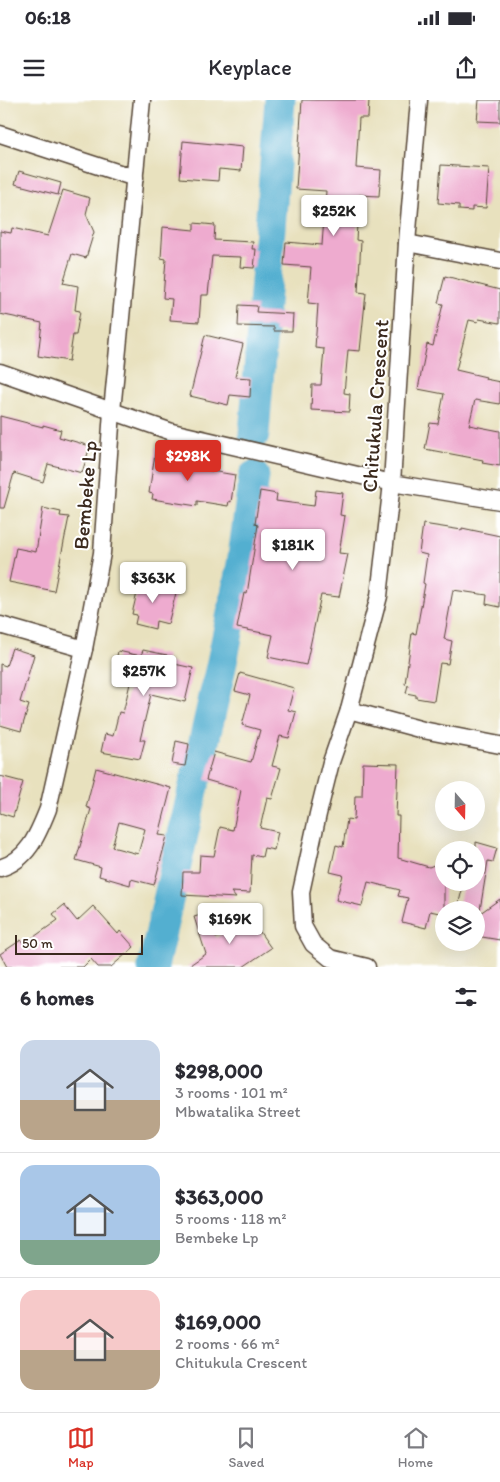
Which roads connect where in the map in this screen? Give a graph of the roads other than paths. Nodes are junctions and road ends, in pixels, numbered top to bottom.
1 (142, 100) edge
2 (419, 100) edge
3 (0, 134) edge
4 (135, 178) junction
5 (407, 243) junction
6 (500, 261) edge
7 (0, 372) edge
8 (112, 411) junction
9 (392, 483) junction
10 (500, 501) edge
11 (0, 625) edge
12 (84, 649) junction
13 (348, 710) junction
14 (500, 745) edge
15 (0, 868) edge
16 (368, 967) edge

1 - 4 street, Bembeke Lp
2 - 5 street, Chitukula Crescent
3 - 4 street
4 - 8 street, Bembeke Lp
5 - 6 street
5 - 9 street, Chitukula Crescent
7 - 8 street
8 - 9 street
8 - 12 street, Bembeke Lp
9 - 10 street
9 - 13 street, Chitukula Crescent
11 - 12 street
12 - 15 street, Bembeke Lp
13 - 14 street
13 - 16 street, Chitukula Crescent

